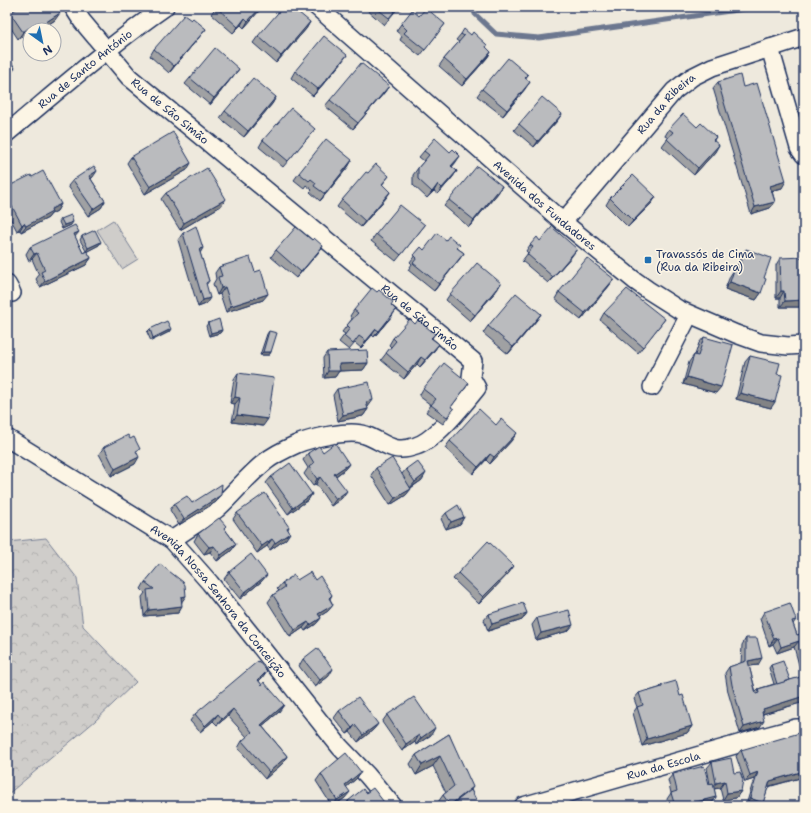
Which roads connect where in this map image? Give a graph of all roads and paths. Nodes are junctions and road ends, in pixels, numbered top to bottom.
1 (73, 7) edge
2 (165, 7) edge
3 (317, 7) edge
4 (804, 37) edge
5 (770, 48) junction
6 (107, 51) junction
7 (7, 133) edge
8 (804, 156) edge
9 (563, 222) junction
10 (689, 315) junction
11 (804, 345) edge
12 (652, 387) dead end
13 (7, 438) edge
14 (172, 540) junction
15 (804, 728) edge
16 (393, 806) edge
17 (523, 806) edge

1 - 6 street, Rua de São Simão
2 - 6 street, Rua de Santo António
3 - 9 street, Avenida dos Fundadores
4 - 5 street, Rua da Ribeira
5 - 8 street
5 - 9 street, Rua da Ribeira
6 - 7 street, Rua de Santo António
6 - 14 street, Rua de São Simão
9 - 10 street, Avenida dos Fundadores
10 - 11 street, Avenida dos Fundadores
10 - 12 street
13 - 14 street, Avenida Nossa Senhora da Conceição
14 - 16 street, Avenida Nossa Senhora da Conceição
15 - 17 street, Rua da Escola

